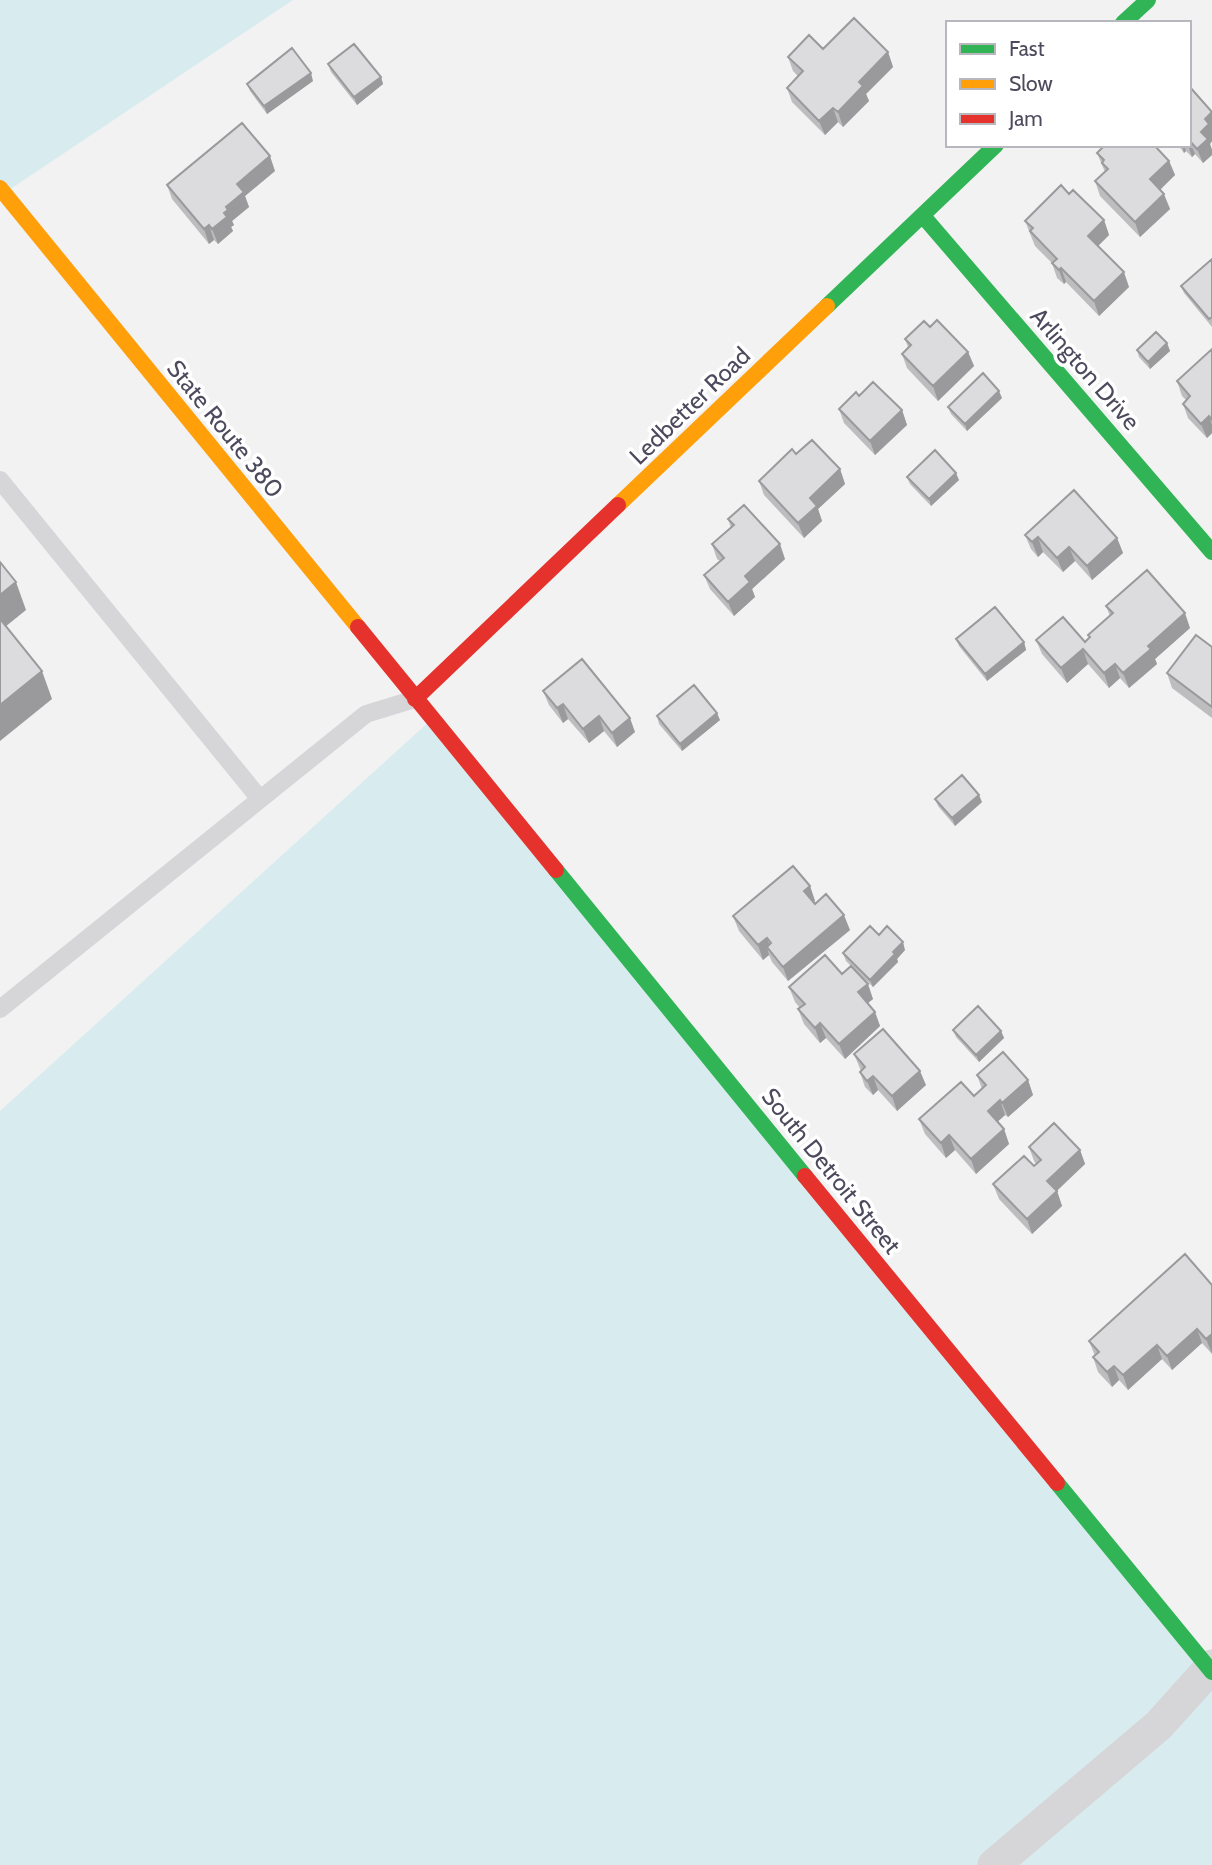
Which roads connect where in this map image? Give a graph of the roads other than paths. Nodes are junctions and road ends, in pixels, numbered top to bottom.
1 (1148, 0) edge
2 (1125, 21) edge
3 (994, 147) edge
4 (0, 188) edge
5 (923, 216) junction
6 (0, 480) edge
7 (1212, 552) edge
8 (415, 699) junction
9 (260, 799) junction
10 (0, 985) edge
11 (6, 1005) edge
12 (1211, 1669) edge
13 (994, 1865) edge

1 - 2 main road
3 - 5 main road, Ledbetter Road
4 - 8 main road, State Route 380
5 - 7 main road, Arlington Drive
5 - 8 main road, Ledbetter Road
6 - 9 lane
8 - 9 lane
8 - 12 main road, South Detroit Street
9 - 11 lane
10 - 11 lane
12 - 13 street

